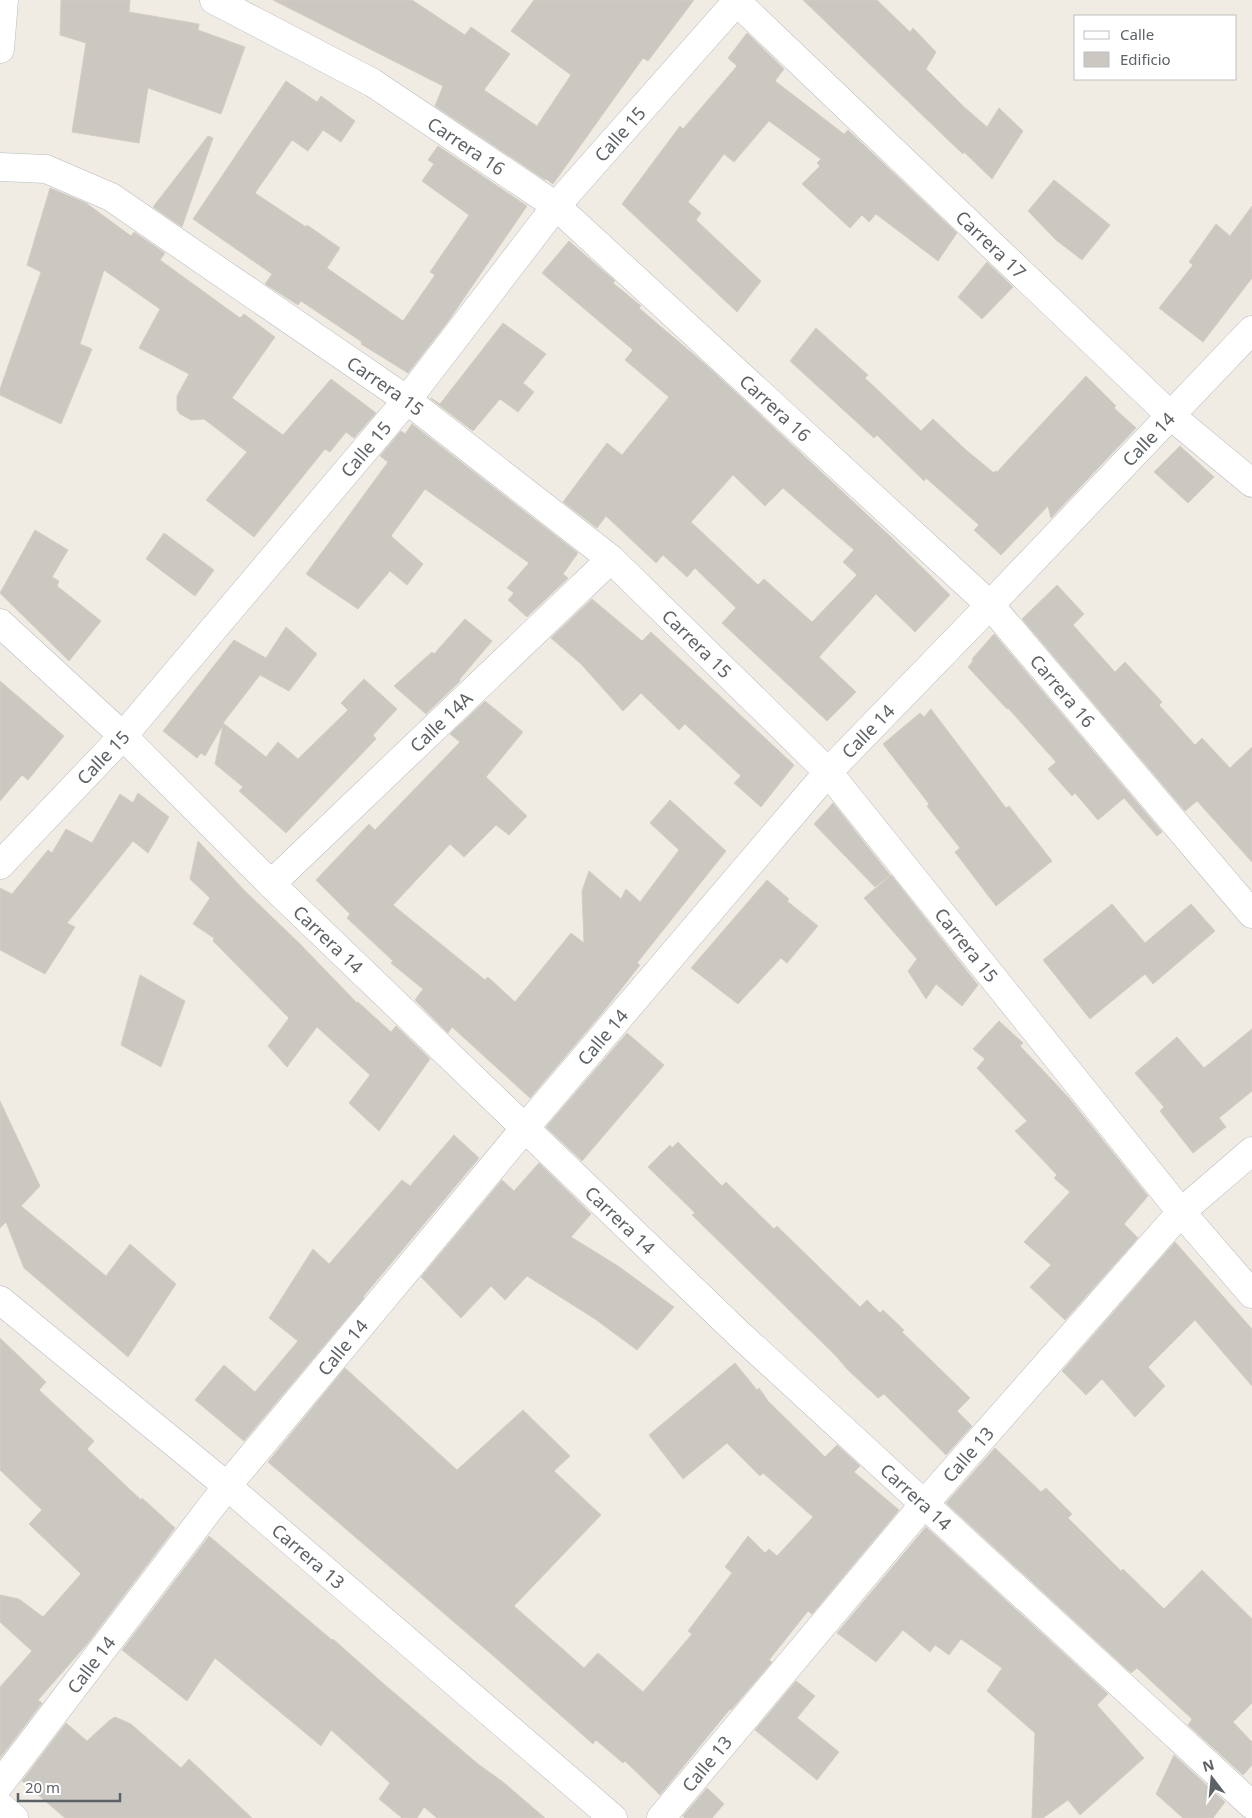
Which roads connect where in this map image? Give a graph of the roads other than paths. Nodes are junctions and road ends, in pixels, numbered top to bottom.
1 (4, 0) edge
2 (214, 0) edge
3 (737, 1) edge
4 (0, 49) edge
5 (0, 167) edge
6 (556, 206) junction
7 (1252, 330) edge
8 (407, 400) junction
9 (1170, 415) junction
10 (1252, 483) edge
11 (610, 559) junction
12 (990, 605) junction
13 (0, 623) edge
14 (123, 736) junction
15 (828, 772) junction
16 (0, 865) edge
17 (271, 884) junction
18 (1252, 914) edge
19 (524, 1128) junction
20 (1252, 1151) edge
21 (1180, 1212) junction
22 (1252, 1294) edge
23 (0, 1300) edge
24 (227, 1486) junction
25 (925, 1504) junction
26 (0, 1784) edge
27 (0, 1806) edge
28 (1248, 1807) edge
29 (14, 1818) edge
30 (613, 1818) edge
31 (661, 1818) edge

1 - 4 street
2 - 6 street, Carrera 16
3 - 6 street, Calle 15
3 - 9 street, Carrera 17
5 - 8 street, Carrera 15
6 - 8 street, Calle 15
6 - 12 street, Carrera 16
7 - 9 street, Calle 14
8 - 11 street, Carrera 15
8 - 14 street, Calle 15
9 - 10 street, Carrera 17
9 - 12 street, Calle 14
11 - 15 street, Carrera 15
11 - 17 street, Calle 14A
12 - 15 street, Calle 14
12 - 18 street, Carrera 16
13 - 14 street, Carrera 14
14 - 16 street, Calle 15
14 - 17 street, Carrera 14
15 - 19 street, Calle 14
15 - 21 street, Carrera 15
17 - 19 street, Carrera 14
19 - 24 street, Calle 14
19 - 25 street, Carrera 14
20 - 21 street, Calle 13
21 - 22 street, Carrera 15
21 - 25 street, Calle 13
23 - 24 street, Carrera 13
24 - 26 street, Calle 14
24 - 30 street, Carrera 13
25 - 28 street, Carrera 14
25 - 31 street, Calle 13
27 - 29 street

